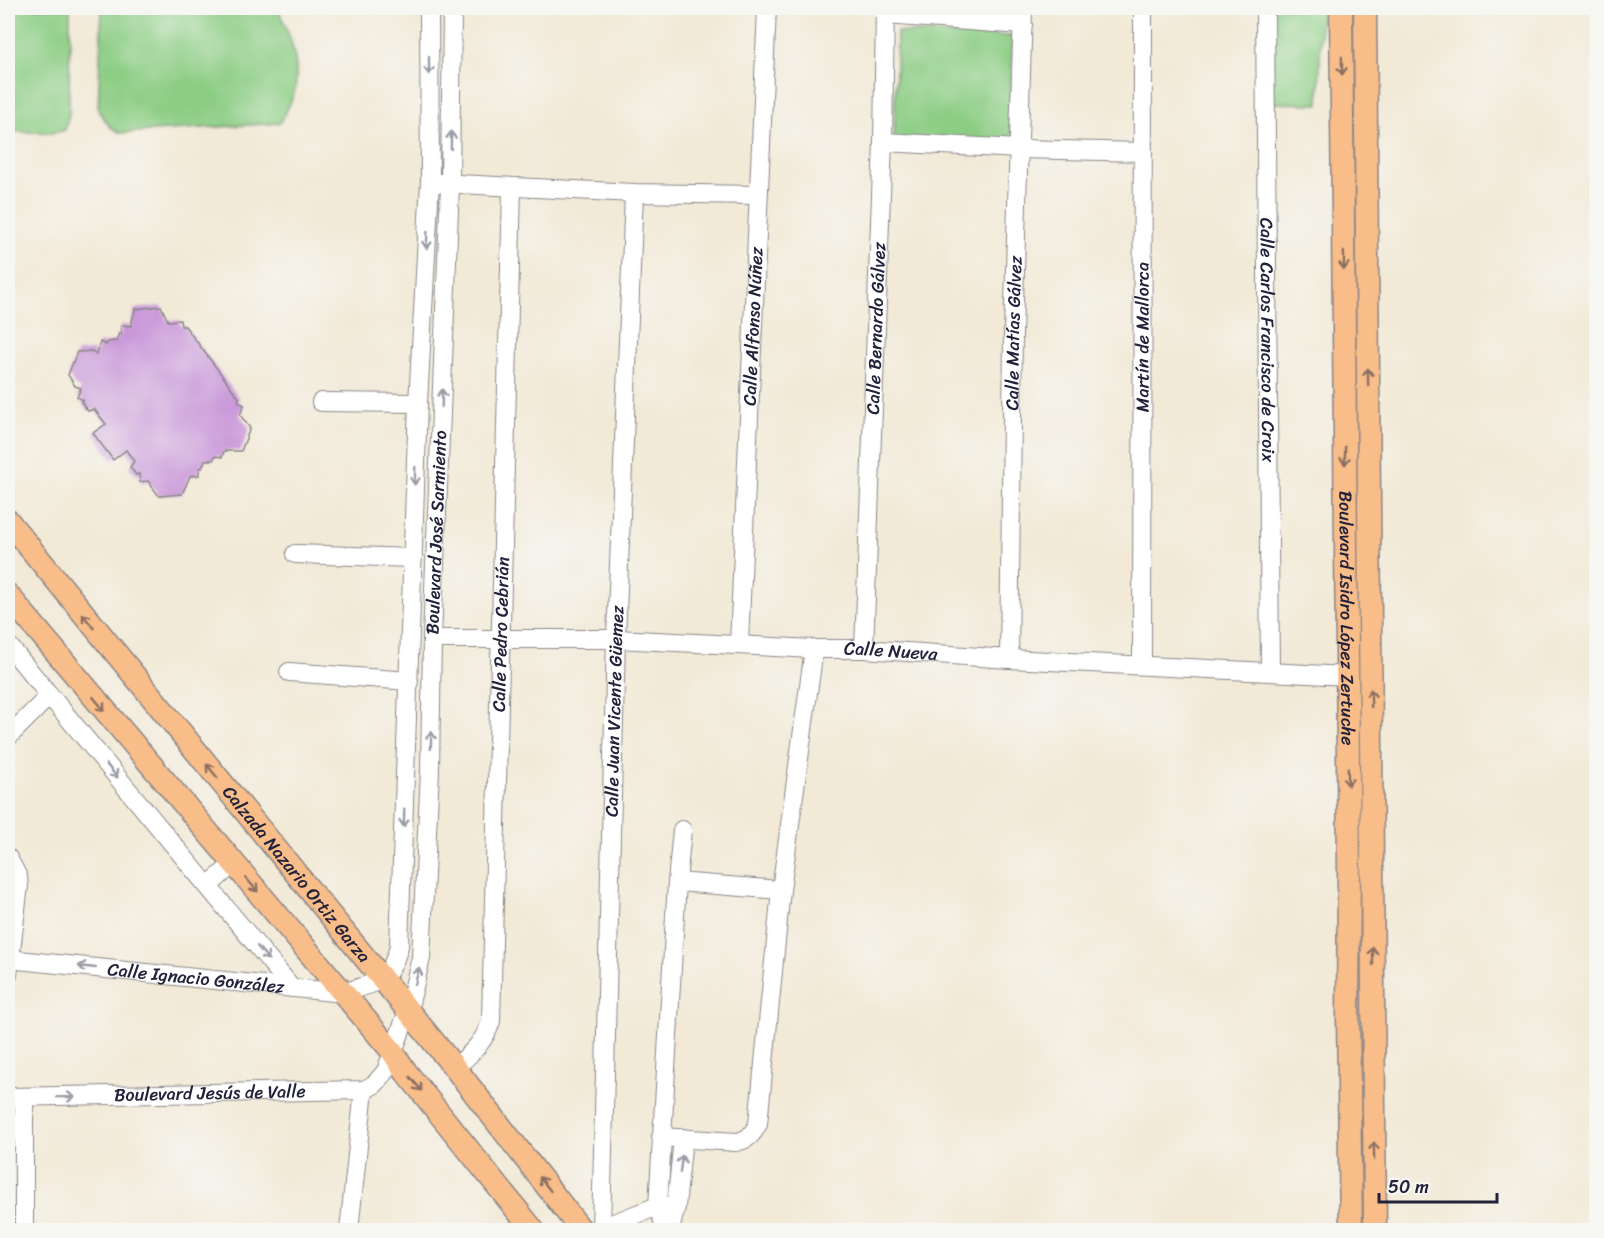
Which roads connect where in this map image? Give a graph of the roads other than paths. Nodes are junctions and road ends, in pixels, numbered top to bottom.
1 (429, 8) edge
2 (452, 8) edge
3 (767, 8) edge
4 (1143, 8) edge
5 (1265, 8) edge
6 (1341, 8) edge
7 (1365, 8) edge
8 (885, 11) edge
9 (1023, 16) edge
10 (883, 142) junction
11 (1020, 149) junction
12 (1143, 152) junction
13 (430, 181) junction
14 (450, 184) junction
15 (512, 187) junction
16 (634, 193) junction
17 (757, 195) junction
18 (321, 402) dead end
19 (418, 403) junction
20 (1345, 409) junction
21 (1368, 409) junction
22 (8, 521) edge
23 (295, 554) dead end
24 (413, 558) junction
25 (8, 595) edge
26 (432, 639) junction
27 (502, 639) junction
28 (616, 639) junction
29 (739, 644) junction
30 (8, 645) edge
31 (814, 649) junction
32 (864, 650) junction
33 (1009, 659) junction
34 (1142, 665) junction
35 (289, 672) dead end
36 (1270, 672) junction
37 (1347, 676) junction
38 (409, 681) junction
39 (50, 696) junction
40 (8, 737) edge
41 (430, 770) junction
42 (406, 771) junction
43 (682, 830) dead end
44 (8, 858) edge
45 (233, 864) junction
46 (677, 882) junction
47 (208, 886) junction
48 (781, 890) junction
49 (8, 964) edge
50 (382, 980) junction
51 (291, 988) junction
52 (343, 993) junction
53 (408, 1011) junction
54 (392, 1051) junction
55 (455, 1068) junction
56 (364, 1090) junction
57 (16, 1097) edge
58 (661, 1137) junction
59 (684, 1138) junction
60 (667, 1207) junction
61 (24, 1230) edge
62 (350, 1230) edge
63 (534, 1230) edge
64 (594, 1230) edge
65 (666, 1230) edge
66 (670, 1230) edge
67 (1351, 1230) edge
68 (1375, 1230) edge

1 -> 13 street, Boulevard José Sarmiento
14 -> 2 street, Boulevard José Sarmiento
3 - 17 street, Calle Alfonso Núñez
4 - 12 street, Martín de Mallorca
5 - 36 street, Calle Carlos Francisco de Croix
6 -> 20 main road, Boulevard Isidro López Zertuche
21 -> 7 main road, Boulevard Isidro López Zertuche
8 - 9 street
8 - 10 street, Calle Bernardo Gálvez
9 - 11 street, Calle Matías Gálvez
10 - 11 street
10 - 32 street, Calle Bernardo Gálvez
11 - 12 street
11 - 33 street, Calle Matías Gálvez
12 - 34 street, Martín de Mallorca
13 - 14 street
13 -> 19 street, Boulevard José Sarmiento
14 - 15 street
26 -> 14 street, Boulevard José Sarmiento
15 - 16 street
15 - 27 street, Calle Pedro Cebrián
16 - 17 street
16 - 28 street, Calle Juan Vicente Güemez
17 - 29 street, Calle Alfonso Núñez
18 - 19 street
19 -> 24 street, Boulevard José Sarmiento
20 - 21 main road
20 -> 37 main road, Boulevard Isidro López Zertuche
68 -> 21 main road, Boulevard Isidro López Zertuche
50 -> 22 main road, Calzada Nazario Ortiz Garza
23 - 24 street
24 - 38 street, Boulevard José Sarmiento
25 -> 45 main road
26 - 27 street, Calle Nueva
41 -> 26 street, Boulevard José Sarmiento
27 - 28 street, Calle Nueva
27 - 55 street, Calle Pedro Cebrián
28 - 29 street, Calle Nueva
28 - 64 street, Calle Juan Vicente Güemez
29 - 31 street, Calle Nueva
30 - 39 street
31 - 32 street, Calle Nueva
31 - 48 street
32 - 33 street, Calle Nueva
33 - 34 street, Calle Nueva
34 - 36 street, Calle Nueva
35 - 38 street
36 - 37 street, Calle Nueva
37 -> 67 main road, Boulevard Isidro López Zertuche
38 - 42 street, Boulevard José Sarmiento
39 - 40 street
39 -> 47 street
41 - 42 street
53 -> 41 street, Boulevard José Sarmiento
42 -> 50 street, Boulevard José Sarmiento
43 - 46 street
44 - 49 street
45 - 47 street
45 -> 52 main road
46 - 48 street
46 - 58 street
47 -> 51 street
48 - 59 street
51 -> 49 street, Calle Ignacio González
50 - 52 street, Calle Ignacio González
50 - 53 main road, Calzada Nazario Ortiz Garza
51 - 52 street, Calle Ignacio González
52 - 54 main road
53 - 54 street, Boulevard José Sarmiento
53 - 55 main road, Calzada Nazario Ortiz Garza
54 - 56 street
54 -> 63 main road
64 -> 55 main road, Calzada Nazario Ortiz Garza
57 -> 56 street, Boulevard Jesús de Valle
56 - 62 street
57 - 61 street
58 - 59 street
58 - 60 street
60 -> 59 street
60 - 64 street
60 - 65 street
60 - 66 street

